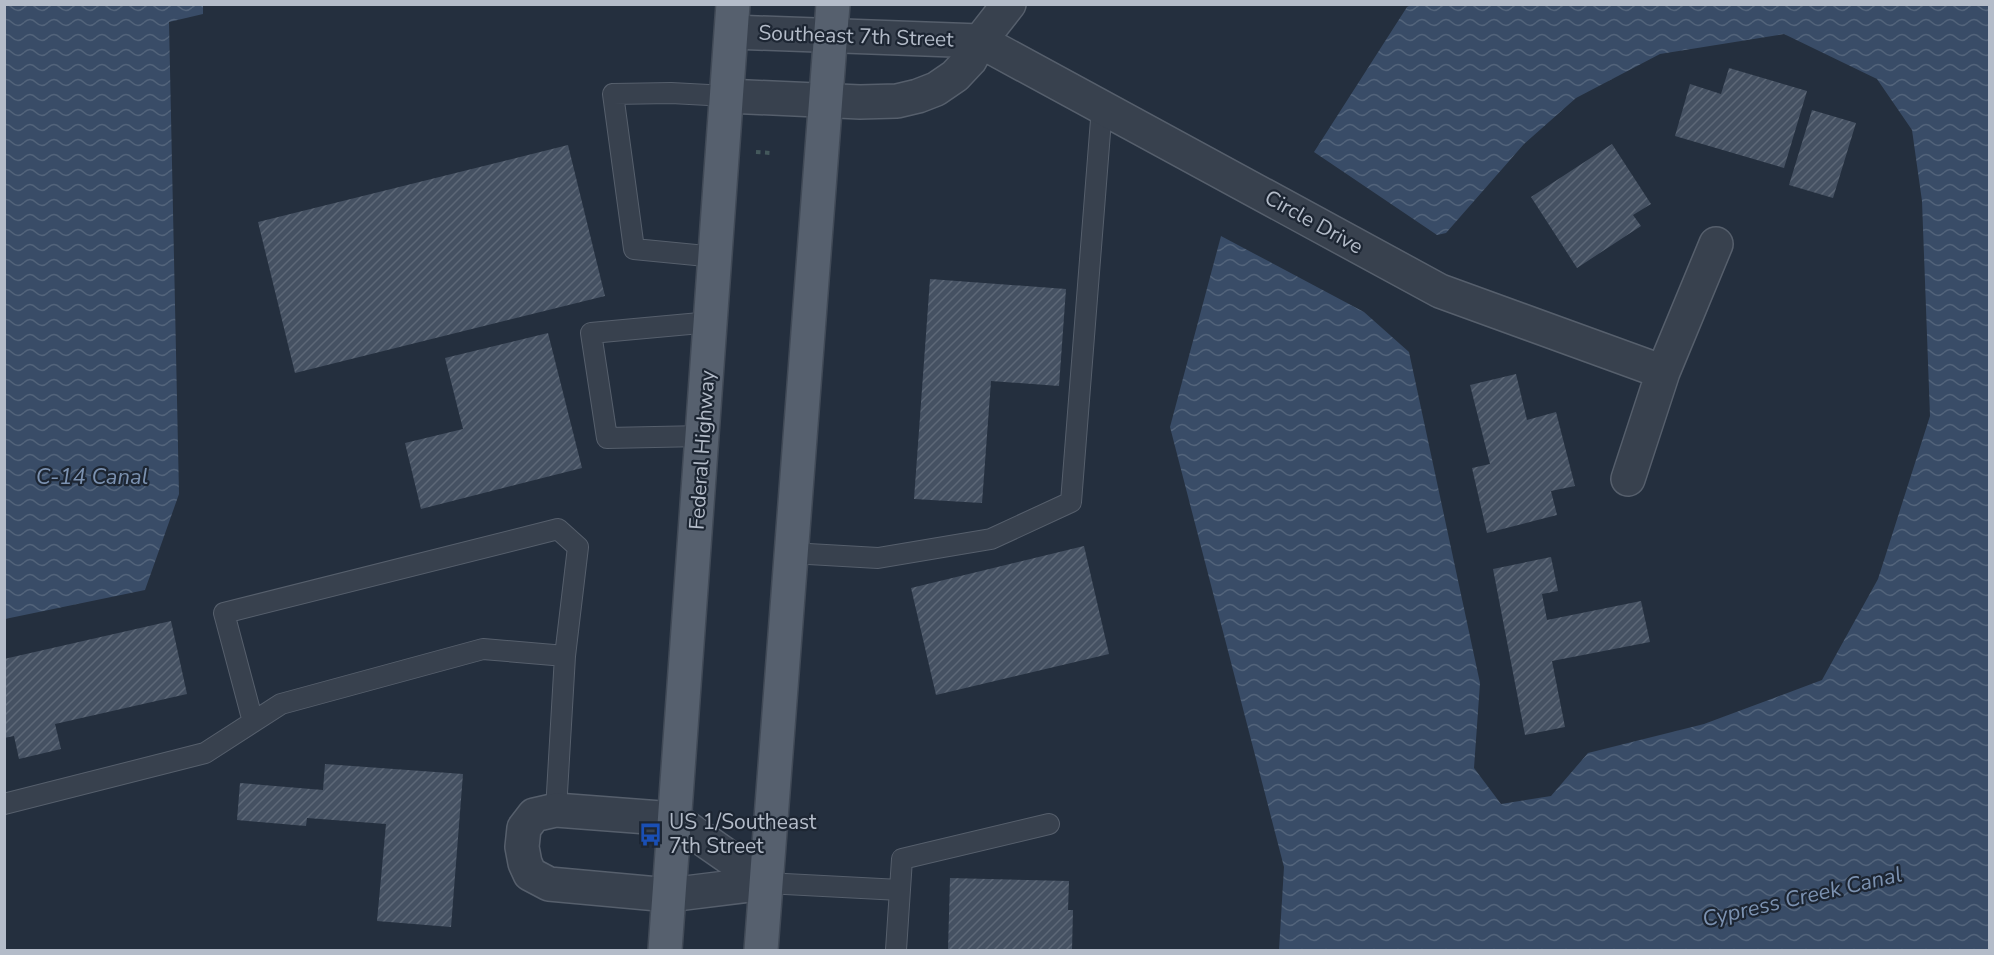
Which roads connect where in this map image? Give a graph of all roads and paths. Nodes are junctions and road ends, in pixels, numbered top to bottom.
1 (1009, 4) edge
2 (732, 18) edge
3 (832, 20) edge
4 (980, 41) junction
5 (727, 96) junction
6 (827, 101) junction
7 (1102, 107) junction
8 (751, 152) dead end
9 (771, 153) dead end
10 (1716, 244) dead end
11 (716, 257) junction
12 (711, 322) junction
13 (1663, 372) junction
14 (703, 436) junction
15 (1628, 479) dead end
16 (790, 553) junction
17 (565, 656) junction
18 (253, 722) junction
19 (4, 804) edge
20 (556, 810) junction
21 (674, 819) junction
22 (1049, 824) dead end
23 (766, 883) junction
24 (900, 890) junction
25 (669, 895) junction
26 (665, 951) edge
27 (761, 951) edge
28 (896, 951) edge

1 - 4 street, Southeast 7th Street
2 - 3 street, Southeast 7th Street
2 - 5 main road, Federal Highway
3 - 4 street, Southeast 7th Street
3 - 6 main road
4 - 6 street, Southeast 7th Street
4 - 7 street, Circle Drive
5 - 6 street, Southeast 7th Street
5 - 11 main road, Federal Highway
5 - 11 lane
6 - 16 main road
7 - 13 street, Circle Drive
7 - 16 lane
8 - 9 path
10 - 13 street
11 - 12 main road, Federal Highway
12 - 14 main road, Federal Highway
12 - 14 lane
13 - 15 street
14 - 21 main road, Federal Highway
16 - 23 main road
17 - 18 lane
17 - 18 lane
17 - 20 lane
18 - 19 lane
20 - 21 street
20 - 25 street
21 - 23 street
21 - 25 main road, Federal Highway
22 - 24 lane
23 - 24 lane
23 - 25 street
23 - 27 main road
24 - 28 lane
25 - 26 main road, Federal Highway

